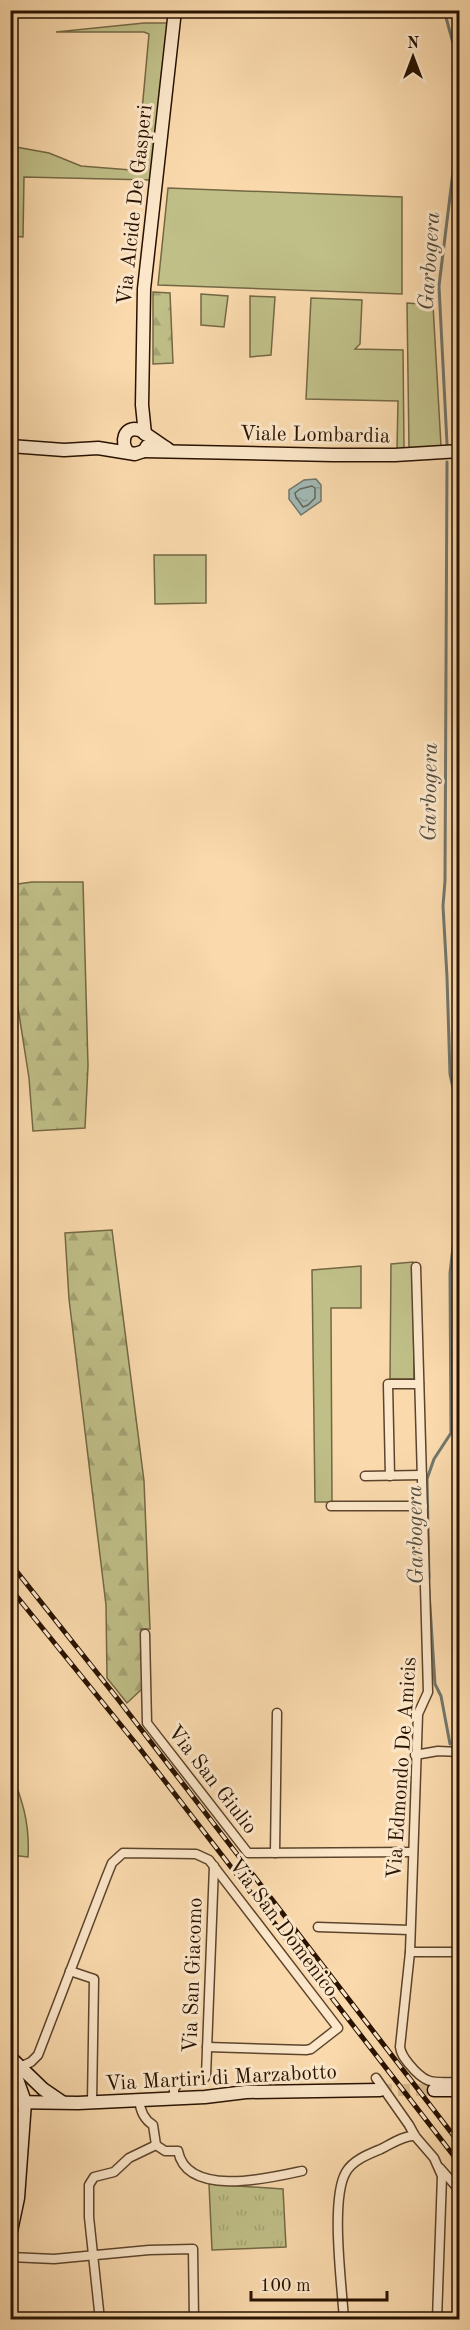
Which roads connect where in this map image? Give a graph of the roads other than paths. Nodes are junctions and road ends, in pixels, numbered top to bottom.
1 (176, 10) edge
2 (142, 405) junction
3 (127, 432) junction
4 (146, 435) junction
5 (10, 446) edge
6 (98, 448) junction
7 (64, 450) junction
8 (170, 450) junction
9 (144, 451) junction
10 (459, 451) edge
11 (128, 452) junction
12 (10, 454) edge
13 (416, 1267) dead end
14 (419, 1384) junction
15 (422, 1475) junction
16 (365, 1476) dead end
17 (390, 1476) junction
18 (331, 1506) dead end
19 (423, 1506) junction
20 (146, 1634) dead end
21 (277, 1713) dead end
22 (459, 1752) edge
23 (416, 1755) junction
24 (275, 1852) junction
25 (413, 1852) junction
26 (214, 1865) junction
27 (318, 1927) dead end
28 (410, 1930) junction
29 (410, 1952) junction
30 (459, 1952) edge
31 (70, 1971) junction
32 (207, 2047) junction
33 (14, 2064) edge
34 (459, 2082) edge
35 (378, 2084) joint
36 (430, 2085) junction
37 (459, 2090) edge
38 (10, 2097) edge
39 (174, 2097) junction
40 (139, 2099) junction
41 (11, 2102) edge
42 (25, 2102) junction
43 (92, 2102) junction
44 (63, 2103) junction
45 (415, 2136) junction
46 (10, 2145) edge
47 (156, 2145) junction
48 (440, 2168) junction
49 (302, 2171) dead end
50 (459, 2191) edge
51 (10, 2236) edge
52 (92, 2255) junction
53 (10, 2257) edge
54 (100, 2319) edge
55 (194, 2319) edge
56 (344, 2319) edge
57 (437, 2319) edge

1 - 2 street, Via Alcide De Gasperi
2 - 3 street, Via Alcide De Gasperi
2 - 4 street, Via Alcide De Gasperi
3 - 4 street
3 - 6 street
3 - 11 street
4 - 8 street, Viale Lombardia
4 - 9 street
5 - 7 street
6 - 7 street
6 - 11 street
7 - 12 street
8 - 9 street, Viale Lombardia
8 - 10 street, Viale Lombardia
9 - 11 street
13 - 14 street, Via Edmondo De Amicis
14 - 15 street, Via Edmondo De Amicis
14 - 17 street
15 - 17 street
15 - 19 street, Via Edmondo De Amicis
16 - 17 street
18 - 19 street
19 - 23 street, Via Edmondo De Amicis
20 - 24 street, Via San Giulio
21 - 24 street
22 - 23 street
23 - 25 street, Via Edmondo De Amicis
24 - 25 street, Via San Giulio
25 - 28 street, Via Edmondo De Amicis
26 - 31 street, Via San Domenico
26 - 32 street, Via San Giacomo
26 - 32 street, Via San Domenico
27 - 28 street
28 - 29 street, Via Edmondo De Amicis
29 - 30 street
29 - 36 street, Via Edmondo De Amicis
31 - 33 street
31 - 43 street
32 - 39 street, Via San Giacomo
33 - 42 street
33 - 44 street
34 - 36 street
35 - 39 street, Via Martiri di Marzabotto
35 - 45 street
36 - 37 street
38 - 41 street
39 - 40 street, Via Martiri di Marzabotto
40 - 43 street, Via Martiri di Marzabotto
40 - 47 street
41 - 42 street, Via Martiri di Marzabotto
41 - 46 street
42 - 44 street, Via Martiri di Marzabotto
42 - 51 street
43 - 44 street, Via Martiri di Marzabotto
45 - 48 street
45 - 56 street
47 - 49 street
47 - 52 street
48 - 50 street
48 - 57 street
52 - 53 street
52 - 54 street
52 - 55 street

